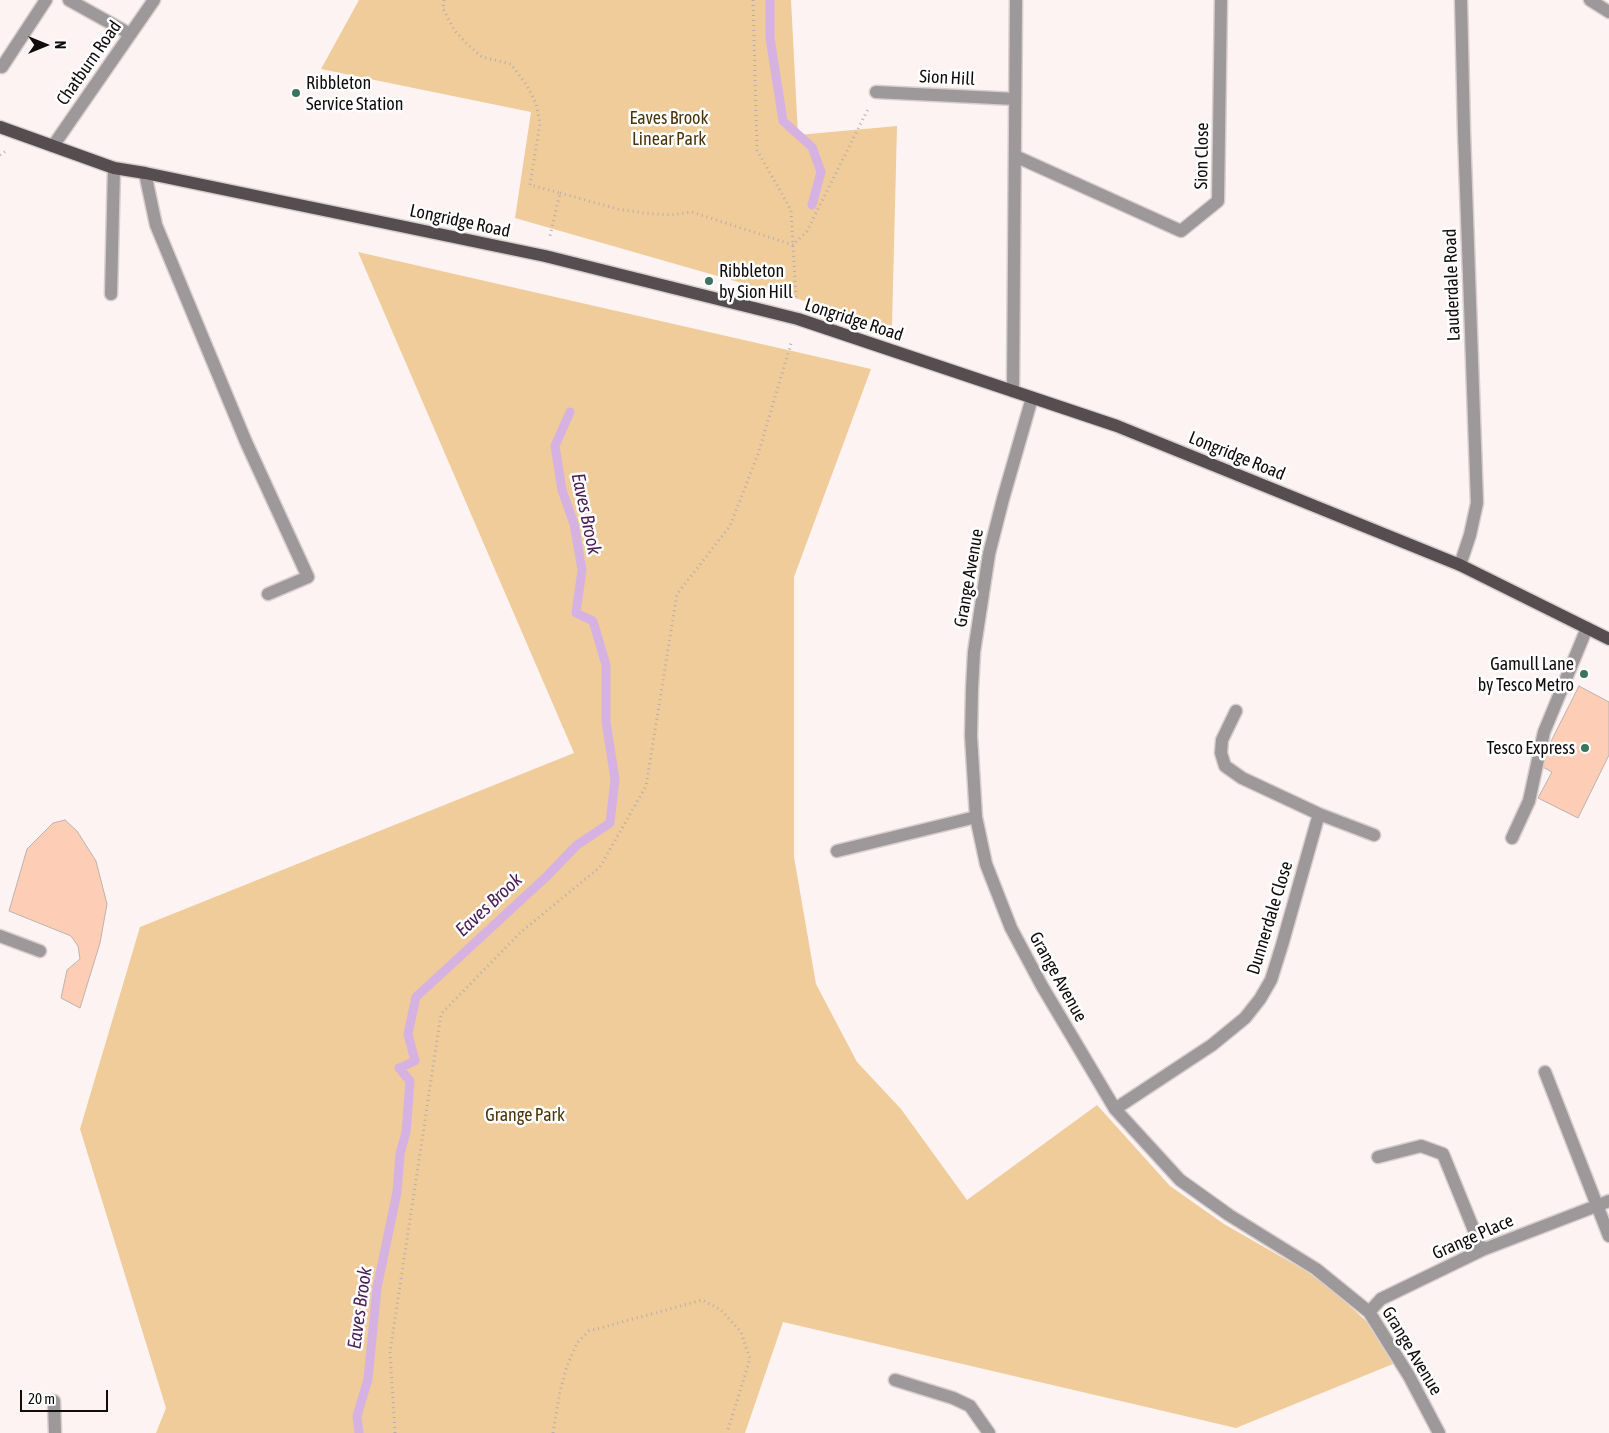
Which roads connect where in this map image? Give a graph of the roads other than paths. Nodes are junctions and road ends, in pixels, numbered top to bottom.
1 (46, 0) edge
2 (69, 0) edge
3 (154, 0) edge
4 (1016, 0) edge
5 (1221, 0) edge
6 (1461, 0) edge
7 (1590, 0) edge
8 (1609, 12) edge
9 (130, 34) junction
10 (0, 66) edge
11 (876, 92) road end
12 (1015, 98) junction
13 (0, 127) edge
14 (53, 146) junction
15 (1015, 156) junction
16 (114, 168) junction
17 (145, 173) junction
18 (111, 294) dead end
19 (1013, 391) junction
20 (1032, 398) junction
21 (1460, 565) junction
22 (268, 594) dead end
23 (1587, 628) junction
24 (1609, 639) edge
25 (1236, 711) dead end
26 (1319, 814) junction
27 (976, 816) junction
28 (1374, 835) dead end
29 (1512, 838) dead end
30 (837, 851) dead end
31 (0, 936) edge
32 (40, 951) dead end
33 (1545, 1072) dead end
34 (1115, 1109) junction
35 (1378, 1156) dead end
36 (1603, 1203) edge
37 (1609, 1236) edge
38 (1482, 1250) junction
39 (1369, 1312) junction
40 (895, 1380) dead end
41 (54, 1402) dead end
42 (55, 1433) edge
43 (989, 1433) edge
44 (1439, 1433) edge

1 - 10 street
2 - 9 street
3 - 9 street, Chatburn Road
4 - 12 street
5 - 15 street, Sion Close
6 - 21 street, Lauderdale Road
7 - 8 street
9 - 14 street, Chatburn Road
11 - 12 street, Sion Hill
12 - 15 street
13 - 14 main road, Longridge Road
14 - 16 main road, Longridge Road
15 - 19 street
16 - 17 main road, Longridge Road
16 - 18 street
17 - 19 main road, Longridge Road
17 - 22 street
19 - 20 main road, Longridge Road
20 - 21 main road, Longridge Road
20 - 27 street, Grange Avenue
21 - 23 main road, Longridge Road
23 - 24 main road, Longridge Road
23 - 29 street
25 - 26 street
26 - 28 street
26 - 34 street, Dunnerdale Close
27 - 30 street
27 - 34 street, Grange Avenue
31 - 32 street
33 - 36 street
34 - 39 street, Grange Avenue
35 - 38 street
36 - 37 street
36 - 38 street, Grange Place
38 - 39 street, Grange Place
39 - 44 street, Grange Avenue
40 - 43 street
41 - 42 street

